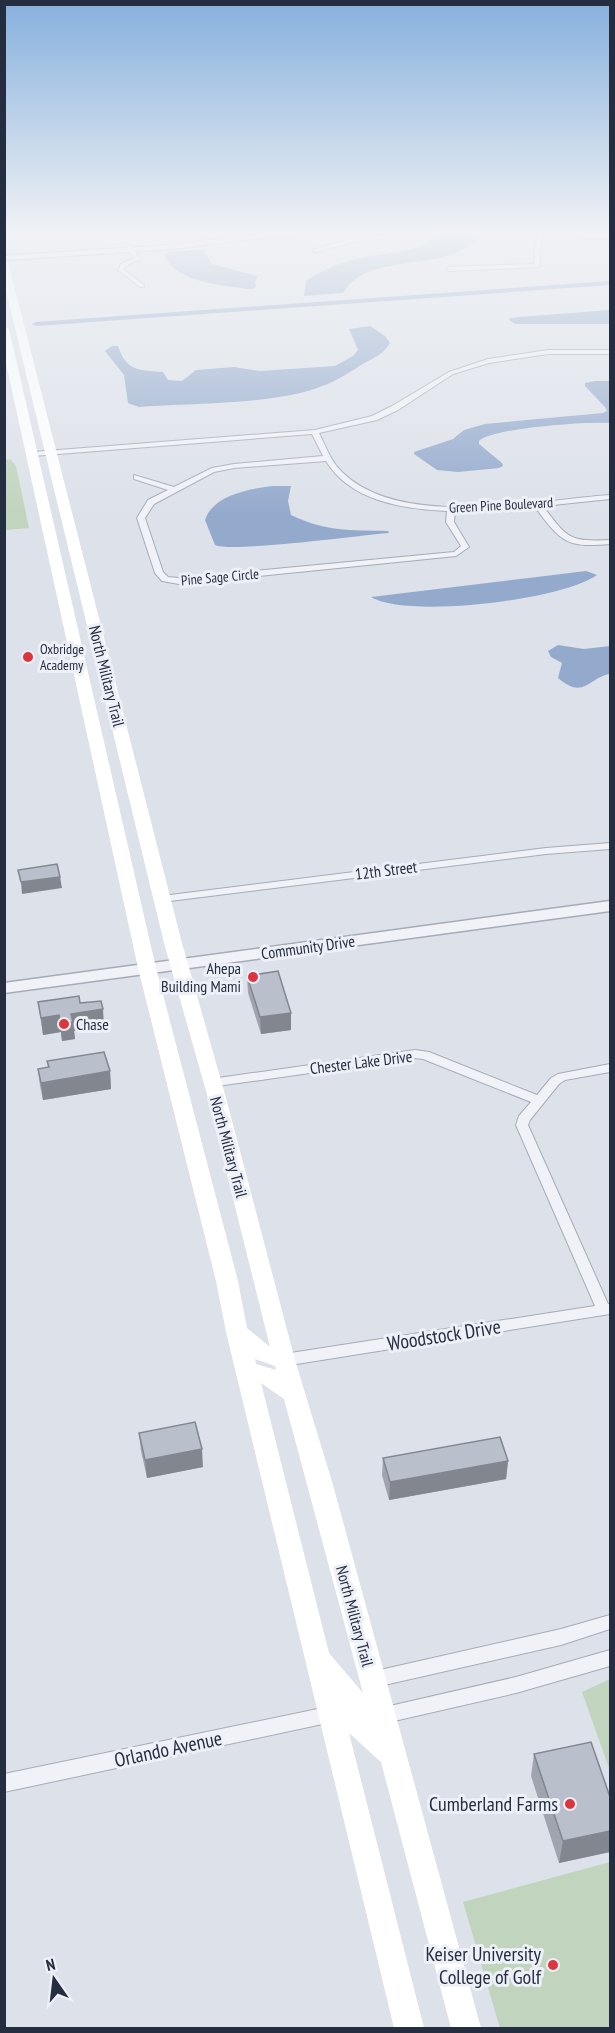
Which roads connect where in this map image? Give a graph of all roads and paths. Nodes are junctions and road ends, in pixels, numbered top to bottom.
1 (21, 325) edge
2 (4, 329) edge
3 (610, 352) edge
4 (325, 429) junction
5 (315, 432) junction
6 (52, 450) junction
7 (33, 451) junction
8 (329, 458) junction
9 (137, 477) dead end
10 (174, 489) junction
11 (610, 497) edge
12 (537, 504) junction
13 (450, 509) junction
14 (610, 542) edge
15 (101, 653) junction
16 (76, 656) junction
17 (610, 846) edge
18 (162, 899) junction
19 (610, 906) edge
20 (178, 965) junction
21 (147, 968) junction
22 (4, 988) edge
23 (610, 1068) edge
24 (211, 1083) junction
25 (538, 1100) junction
26 (607, 1309) edge
27 (237, 1332) junction
28 (284, 1360) junction
29 (247, 1370) junction
30 (294, 1394) junction
31 (610, 1622) edge
32 (317, 1656) junction
33 (610, 1658) edge
34 (371, 1680) junction
35 (332, 1714) junction
36 (381, 1716) junction
37 (391, 1753) junction
38 (4, 1783) edge
39 (409, 2028) edge
40 (466, 2028) edge

1 - 6 main road, North Military Trail
2 - 7 main road, North Military Trail
3 - 4 street
4 - 5 street
4 - 6 street
5 - 6 street
5 - 8 street, Green Pine Boulevard
6 - 7 street
6 - 15 main road, North Military Trail
7 - 16 main road, North Military Trail
8 - 10 street, Pine Sage Circle
8 - 13 street, Green Pine Boulevard
9 - 10 street
10 - 13 street, Pine Sage Circle
11 - 12 street, Green Pine Boulevard
12 - 13 street, Green Pine Boulevard
12 - 14 street
15 - 16 main road
15 - 18 main road, North Military Trail
16 - 21 main road, North Military Trail
17 - 18 street, 12th Street
18 - 20 main road, North Military Trail
19 - 20 street, Community Drive
20 - 21 street, Community Drive
20 - 24 main road, North Military Trail
21 - 22 street, Community Drive
21 - 27 main road, North Military Trail
23 - 25 street, Woodstock Drive
24 - 25 street, Chester Lake Drive
24 - 28 main road, North Military Trail
25 - 26 street, Woodstock Drive
26 - 28 street, Woodstock Drive
27 - 28 main road
27 - 29 main road, North Military Trail
28 - 30 main road, North Military Trail
29 - 30 main road
29 - 32 main road, North Military Trail
30 - 34 main road, North Military Trail
31 - 34 street
32 - 35 main road, North Military Trail
32 - 36 main road
33 - 36 street
34 - 36 main road, North Military Trail
35 - 37 main road
35 - 38 street, Orlando Avenue
35 - 39 main road, North Military Trail
36 - 37 main road, North Military Trail
37 - 40 main road, North Military Trail

